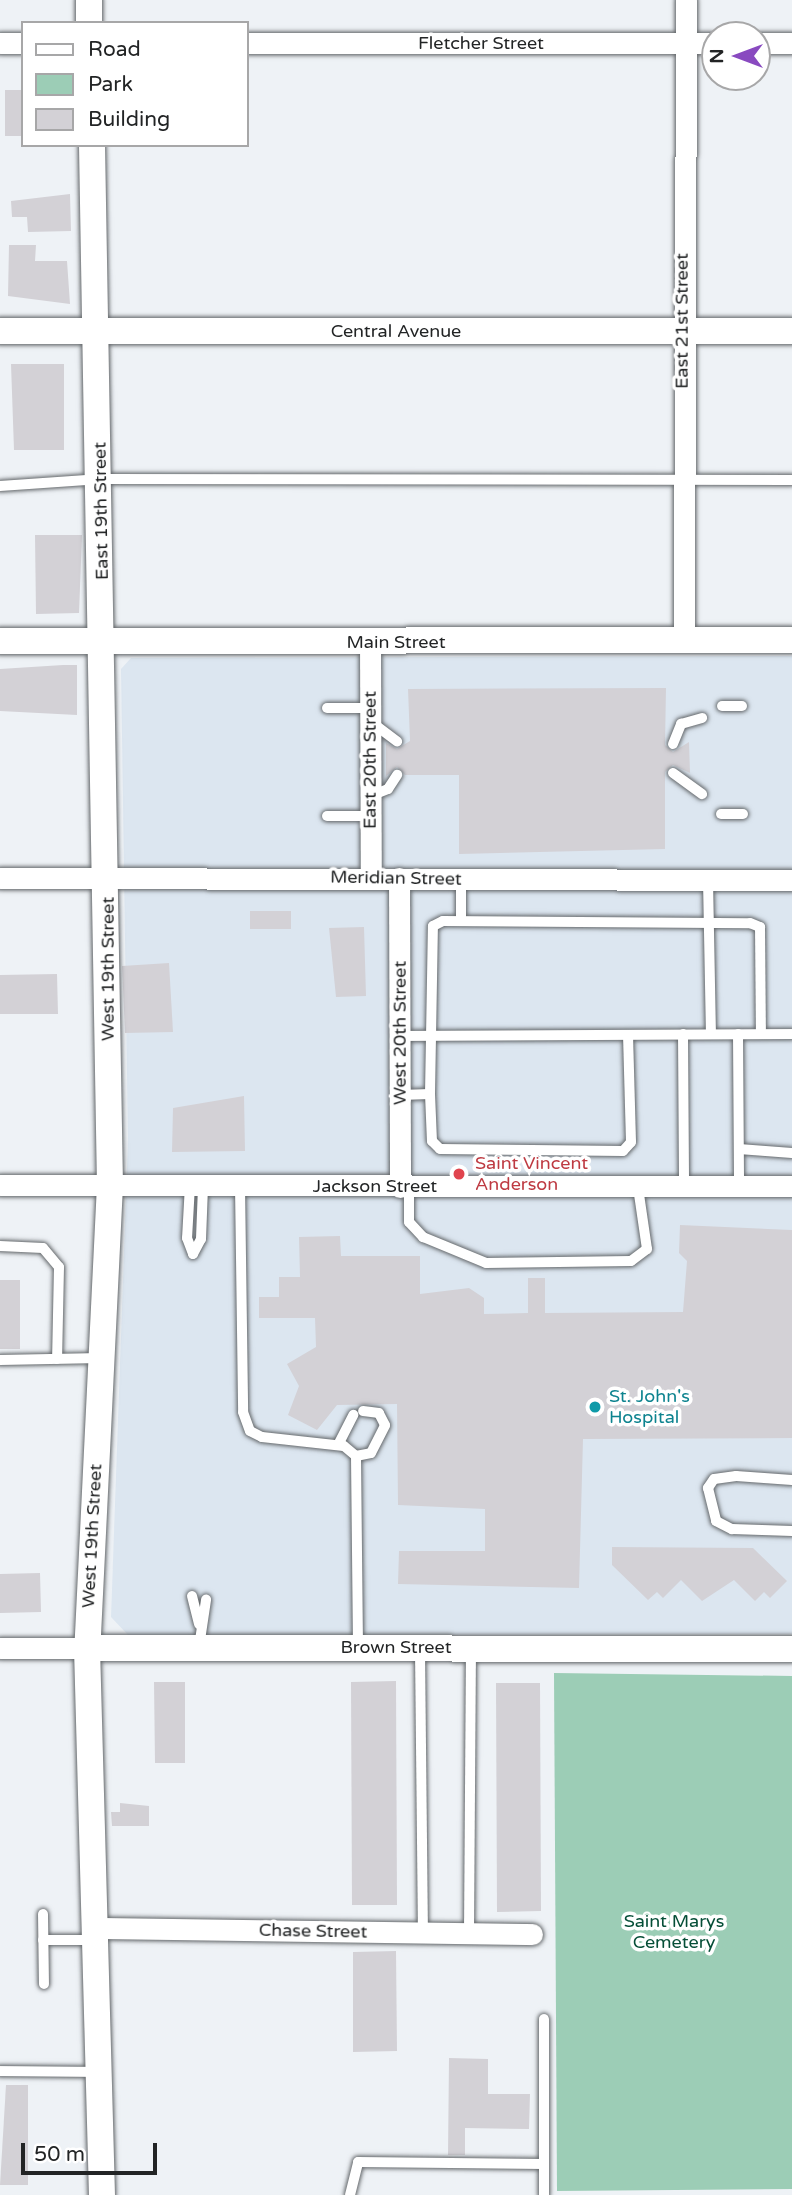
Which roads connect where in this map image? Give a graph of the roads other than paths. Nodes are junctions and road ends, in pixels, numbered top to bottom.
1 (89, 0) edge
2 (686, 0) edge
3 (89, 21) edge
4 (0, 43) edge
5 (21, 43) edge
6 (248, 43) edge
7 (686, 43) junction
8 (701, 43) edge
9 (771, 43) edge
10 (792, 43) edge
11 (92, 147) edge
12 (683, 330) junction
13 (0, 331) edge
14 (97, 331) junction
15 (792, 331) edge
16 (100, 479) junction
17 (683, 480) junction
18 (792, 480) edge
19 (0, 486) edge
20 (104, 640) junction
21 (792, 640) edge
22 (0, 641) edge
23 (370, 641) junction
24 (684, 642) junction
25 (722, 706) dead end
26 (742, 706) dead end
27 (327, 708) dead end
28 (370, 714) junction
29 (702, 718) dead end
30 (397, 741) dead end
31 (673, 744) dead end
32 (673, 774) dead end
33 (397, 775) dead end
34 (702, 794) dead end
35 (370, 806) junction
36 (721, 814) dead end
37 (743, 814) dead end
38 (327, 816) dead end
39 (108, 877) junction
40 (0, 878) edge
41 (371, 878) junction
42 (400, 878) junction
43 (461, 879) junction
44 (708, 880) junction
45 (792, 880) edge
46 (461, 921) junction
47 (709, 922) junction
48 (683, 1034) junction
49 (711, 1034) junction
50 (738, 1034) junction
51 (761, 1034) junction
52 (792, 1034) edge
53 (628, 1035) junction
54 (400, 1036) junction
55 (431, 1036) junction
56 (430, 1094) junction
57 (400, 1095) junction
58 (738, 1149) junction
59 (792, 1153) edge
60 (0, 1185) edge
61 (110, 1185) junction
62 (196, 1185) junction
63 (240, 1186) junction
64 (739, 1186) junction
65 (792, 1186) edge
66 (405, 1187) junction
67 (638, 1187) junction
68 (684, 1187) junction
69 (0, 1246) edge
70 (101, 1358) junction
71 (57, 1359) junction
72 (0, 1360) edge
73 (338, 1445) junction
74 (356, 1456) junction
75 (792, 1480) edge
76 (792, 1531) edge
77 (192, 1596) dead end
78 (206, 1600) dead end
79 (199, 1636) junction
80 (358, 1647) junction
81 (420, 1647) junction
82 (0, 1648) edge
83 (87, 1648) junction
84 (471, 1648) junction
85 (792, 1649) edge
86 (43, 1914) dead end
87 (423, 1933) junction
88 (469, 1933) junction
89 (95, 1934) junction
90 (532, 1934) dead end
91 (43, 1940) junction
92 (44, 1984) dead end
93 (544, 2019) dead end
94 (0, 2071) edge
95 (98, 2072) junction
96 (544, 2164) junction
97 (102, 2195) edge
98 (350, 2195) edge
99 (544, 2195) edge

1 - 3 street
2 - 7 street, East 21st Street
4 - 5 street
6 - 7 street, Fletcher Street
7 - 8 street, Fletcher Street
7 - 12 street, East 21st Street
9 - 10 street
11 - 14 street, East 19th Street
12 - 14 street, Central Avenue
12 - 15 street, Central Avenue
12 - 17 street, East 21st Street
13 - 14 street, Central Avenue
14 - 16 street, East 19th Street
16 - 17 lane
16 - 19 lane
16 - 20 street, East 19th Street
17 - 18 lane
17 - 24 street, East 21st Street
20 - 22 street, Main Street
20 - 23 street, Main Street
20 - 39 street, East 19th Street
21 - 24 street, Main Street
23 - 24 street, Main Street
23 - 28 street, East 20th Street
25 - 26 lane
27 - 28 lane
28 - 30 lane
28 - 35 street, East 20th Street
29 - 31 lane
32 - 34 lane
33 - 35 lane
35 - 38 lane
35 - 41 street, East 20th Street
36 - 37 lane
39 - 40 street, Meridian Street
39 - 41 street, Meridian Street
39 - 61 street, West 19th Street
41 - 42 street, Meridian Street
42 - 43 street, Meridian Street
42 - 54 street, West 20th Street
43 - 44 street, Meridian Street
43 - 46 lane
44 - 45 street, Meridian Street
44 - 47 lane
46 - 47 lane
46 - 55 lane
47 - 49 lane
47 - 51 lane
48 - 49 lane
48 - 53 lane
48 - 68 lane
49 - 50 lane
50 - 51 lane
50 - 58 lane
51 - 52 lane
53 - 55 lane
53 - 56 lane
54 - 55 lane
54 - 57 street, West 20th Street
55 - 56 lane
56 - 57 lane
57 - 66 street, West 20th Street
58 - 59 lane
58 - 64 lane
60 - 61 street, Jackson Street
61 - 62 street, Jackson Street
61 - 70 street, West 19th Street
62 - 62 lane
62 - 63 street, Jackson Street
63 - 66 street, Jackson Street
63 - 73 lane
64 - 65 street, Jackson Street
64 - 68 street, Jackson Street
66 - 67 street, Jackson Street
66 - 67 lane
67 - 68 street, Jackson Street
69 - 71 lane
70 - 71 lane
70 - 83 street, West 19th Street
71 - 72 lane
73 - 74 lane
73 - 74 lane
74 - 80 lane
75 - 76 lane
77 - 79 lane
78 - 79 lane
79 - 80 street, Brown Street
79 - 83 street, Brown Street
80 - 81 street, Brown Street
81 - 84 street, Brown Street
81 - 87 lane
82 - 83 street, Brown Street
83 - 89 street, West 19th Street
84 - 85 street, Brown Street
84 - 88 lane
86 - 91 lane
87 - 88 street, Chase Street
87 - 89 street, Chase Street
88 - 90 street, Chase Street
89 - 91 lane
89 - 95 street, West 19th Street
91 - 92 lane
93 - 96 lane
94 - 95 lane
95 - 97 street, West 19th Street
96 - 98 lane
96 - 99 lane

